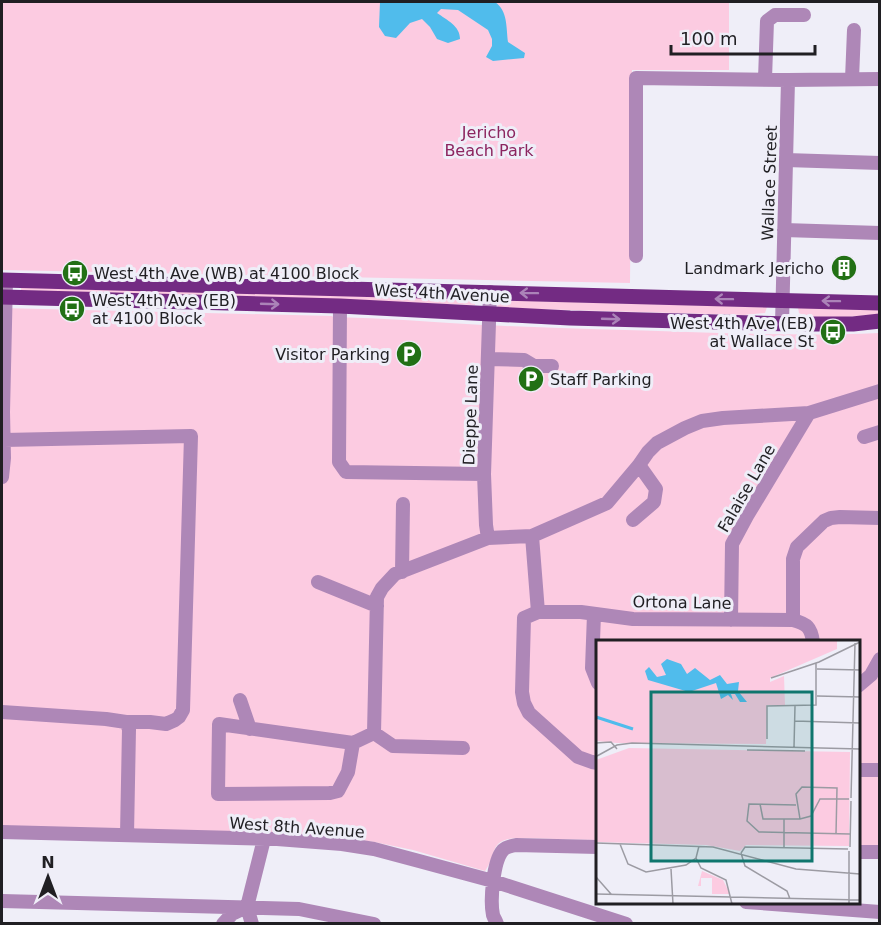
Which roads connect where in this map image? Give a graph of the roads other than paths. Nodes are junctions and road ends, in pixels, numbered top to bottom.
1 (804, 15) dead end
2 (854, 30) dead end
3 (765, 79) junction
4 (852, 79) junction
5 (879, 79) edge
6 (788, 80) junction
7 (786, 160) junction
8 (879, 163) edge
9 (784, 230) junction
10 (879, 232) edge
11 (636, 256) dead end
12 (4, 280) edge
13 (490, 292) junction
14 (4, 297) edge
15 (783, 300) junction
16 (879, 303) edge
17 (340, 306) junction
18 (490, 314) junction
19 (879, 321) edge
20 (782, 324) junction
21 (488, 359) junction
22 (552, 366) dead end
23 (879, 392) edge
24 (809, 413) junction
25 (879, 432) edge
26 (864, 437) dead end
27 (4, 440) junction
28 (3, 458) edge
29 (639, 465) junction
30 (484, 474) junction
31 (2, 477) edge
32 (403, 504) dead end
33 (879, 518) edge
34 (633, 520) dead end
35 (532, 536) junction
36 (488, 538) junction
37 (402, 572) junction
38 (318, 582) dead end
39 (377, 602) junction
40 (538, 612) junction
41 (594, 614) junction
42 (731, 620) junction
43 (793, 620) junction
44 (813, 640) edge
45 (879, 659) edge
46 (596, 680) edge
47 (860, 686) edge
48 (240, 700) dead end
49 (2, 712) edge
50 (126, 722) junction
51 (250, 729) junction
52 (374, 733) junction
53 (353, 743) junction
54 (463, 748) dead end
55 (596, 763) edge
56 (860, 770) edge
57 (879, 770) edge
58 (2, 832) edge
59 (127, 835) junction
60 (264, 839) junction
61 (596, 847) edge
62 (860, 852) edge
63 (879, 852) edge
64 (493, 881) junction
65 (2, 901) edge
66 (761, 904) edge
67 (247, 907) junction
68 (879, 912) edge
69 (622, 923) edge
70 (223, 924) edge
71 (252, 924) edge
72 (374, 924) edge
73 (497, 924) edge

1 - 3 street
2 - 4 street
3 - 6 street
3 - 11 street
4 - 5 street
4 - 6 street
6 - 7 street, Wallace Street
7 - 8 street
7 - 9 street, Wallace Street
9 - 10 street
9 - 15 street, Wallace Street
12 - 13 main road, West 4th Avenue
12 - 14 street
15 -> 13 main road, West 4th Avenue
13 - 18 street, Dieppe Lane
14 -> 17 main road, West 4th Avenue
14 - 27 street
16 -> 15 main road, West 4th Avenue
15 - 20 street, Wallace Street
17 - 18 main road, West 4th Avenue
17 - 30 street
18 -> 20 main road, West 4th Avenue
18 - 21 street, Dieppe Lane
19 - 20 main road, West 4th Avenue
21 - 22 street
21 - 30 street, Dieppe Lane
23 - 24 street
24 - 29 street
24 - 42 street, Falaise Lane
25 - 26 street
27 - 28 street
27 - 50 street
28 - 31 street
29 - 34 street
29 - 35 street
30 - 36 street, Dieppe Lane
32 - 37 street
33 - 43 street
35 - 36 street
35 - 40 street
36 - 37 street
37 - 39 street
38 - 39 street
39 - 52 street
40 - 41 street, Ortona Lane
40 - 55 street
41 - 42 street, Ortona Lane
41 - 46 street
42 - 43 street, Ortona Lane
43 - 44 street
45 - 47 street
48 - 51 street
49 - 50 street
50 - 59 street
51 - 53 street
51 - 53 street
52 - 53 street
52 - 54 street
56 - 57 street
58 - 59 street, West 8th Avenue
59 - 60 street, West 8th Avenue
60 - 64 street, West 8th Avenue
60 - 67 street
61 - 64 street
62 - 63 street
64 - 69 street, West 8th Avenue
64 - 73 street
65 - 67 street
66 - 68 street
67 - 70 street
67 - 71 street
67 - 72 street

